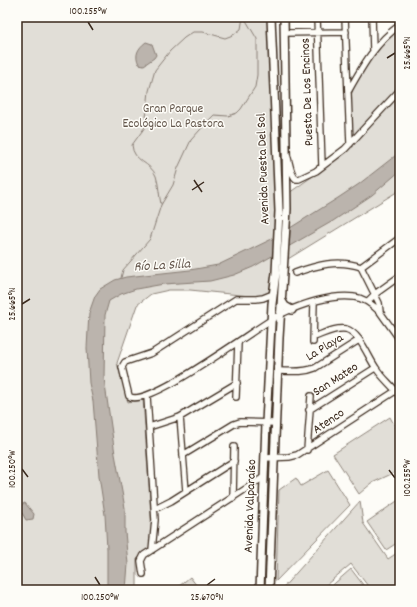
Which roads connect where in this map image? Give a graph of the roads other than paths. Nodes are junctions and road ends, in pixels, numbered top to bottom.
1 (271, 17) edge
2 (284, 17) edge
3 (317, 17) edge
4 (345, 17) edge
5 (372, 17) edge
6 (399, 17) edge
7 (400, 26) edge
8 (272, 29) junction
9 (284, 30) junction
10 (317, 32) junction
11 (346, 32) junction
12 (273, 49) junction
13 (284, 50) junction
14 (373, 50) junction
15 (400, 90) edge
16 (348, 91) junction
17 (350, 144) junction
18 (286, 154) junction
19 (322, 166) junction
20 (400, 238) edge
21 (361, 267) junction
22 (280, 273) junction
23 (295, 273) dead end
24 (400, 276) edge
25 (273, 294) junction
26 (375, 294) junction
27 (282, 300) junction
28 (368, 301) junction
29 (314, 302) junction
30 (292, 310) junction
31 (380, 312) junction
32 (281, 314) junction
33 (272, 320) junction
34 (400, 327) edge
35 (394, 331) junction
36 (359, 340) junction
37 (400, 340) edge
38 (238, 342) junction
39 (375, 368) junction
40 (278, 371) junction
41 (237, 383) junction
42 (398, 390) edge
43 (147, 396) junction
44 (310, 396) dead end
45 (236, 397) dead end
46 (309, 410) junction
47 (180, 417) junction
48 (266, 423) junction
49 (275, 423) junction
50 (149, 427) junction
51 (234, 447) dead end
52 (307, 450) junction
53 (183, 455) junction
54 (265, 458) junction
55 (274, 458) junction
56 (234, 461) junction
57 (264, 477) junction
58 (186, 491) junction
59 (233, 498) junction
60 (155, 509) junction
61 (152, 550) junction
62 (143, 574) dead end
63 (260, 590) edge
64 (269, 590) edge

1 - 8 main road, Avenida Puesta Del Sol
2 - 9 main road, Avenida Puesta Del Sol
3 - 10 street, Puesta De Los Encinos
4 - 11 street
5 - 14 street
6 - 7 street
7 - 14 street
8 - 9 main road
8 - 12 main road, Avenida Puesta Del Sol
9 - 10 street
9 - 13 main road, Avenida Puesta Del Sol
10 - 11 street
10 - 19 street, Puesta De Los Encinos
11 - 16 street
12 - 13 main road
12 - 22 main road, Avenida Puesta Del Sol
13 - 18 main road, Avenida Puesta Del Sol
14 - 16 street
15 - 17 street
16 - 17 street
17 - 19 street
18 - 19 street
18 - 22 main road, Avenida Puesta Del Sol
20 - 21 street
21 - 23 street
21 - 26 street
22 - 25 main road, Avenida Puesta Del Sol
22 - 27 main road, Avenida Puesta Del Sol
24 - 26 street
25 - 33 main road, Avenida Puesta Del Sol
25 - 43 street
26 - 28 street
26 - 31 street
27 - 30 main road
27 - 32 main road, Avenida Puesta Del Sol
28 - 29 street
28 - 31 street
29 - 30 street
29 - 36 street
30 - 32 street
31 - 35 street
32 - 33 street
32 - 40 main road, Avenida Puesta Del Sol
33 - 38 street
33 - 48 main road, Avenida Valparaíso
34 - 35 street
35 - 37 street
36 - 39 street
36 - 40 street, La Playa
38 - 41 street
38 - 43 street
39 - 42 street
39 - 46 street, San Mateo
40 - 49 main road, Avenida Valparaíso
41 - 45 street
41 - 47 street
42 - 52 street, Atenco
43 - 50 street
44 - 46 street
46 - 52 street
47 - 50 street
47 - 53 street
48 - 49 street
48 - 53 street
48 - 54 main road, Avenida Valparaíso
49 - 55 main road, Avenida Valparaíso
50 - 60 street
51 - 56 street
52 - 55 street, Atenco
53 - 58 street
54 - 55 street, Atenco
54 - 57 main road, Avenida Valparaíso
55 - 64 main road, Avenida Valparaíso
56 - 58 street
56 - 59 street
57 - 59 street
57 - 63 main road, Avenida Valparaíso
58 - 60 street
59 - 61 street
60 - 61 street
61 - 62 street

